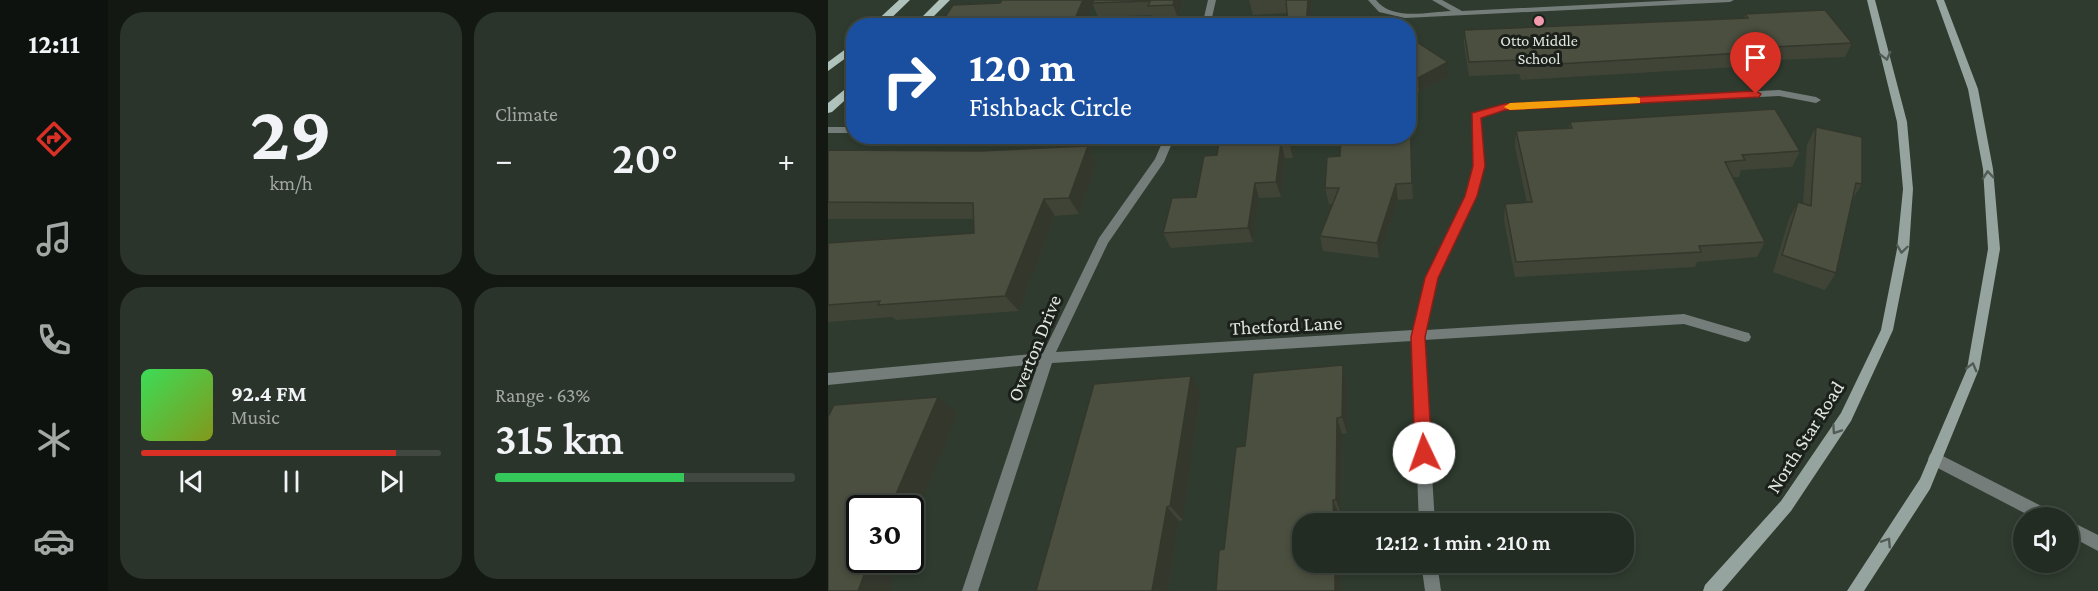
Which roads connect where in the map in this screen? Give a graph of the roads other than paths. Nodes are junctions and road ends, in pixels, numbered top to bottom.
1 (905, 0) edge
2 (945, 0) edge
3 (1212, 0) edge
4 (1372, 0) edge
5 (1436, 0) edge
6 (1731, 0) edge
7 (1871, 0) edge
8 (1940, 0) edge
9 (1461, 14) junction
10 (885, 18) edge
11 (926, 18) edge
12 (1208, 18) edge
13 (846, 53) edge
14 (828, 68) edge
15 (846, 92) edge
16 (1816, 100) dead end
17 (828, 109) edge
18 (828, 130) edge
19 (846, 130) edge
20 (1167, 144) edge
21 (1418, 337) junction
22 (1745, 337) dead end
23 (1047, 358) junction
24 (828, 379) edge
25 (1935, 459) junction
26 (2029, 507) edge
27 (1426, 513) edge
28 (2079, 533) edge
29 (2098, 543) edge
30 (1431, 573) edge
31 (970, 591) edge
32 (1433, 591) edge
33 (1711, 591) edge
34 (1856, 591) edge

1 - 10 main road
2 - 11 main road
3 - 12 street
4 - 9 street
5 - 9 street
6 - 9 street
7 -> 33 main road, North Star Road
25 -> 8 main road
13 - 14 main road
15 - 17 main road
16 - 21 street
18 - 19 street
20 - 23 street, Overton Drive
21 - 22 street, Thetford Lane
21 - 23 street, Thetford Lane
21 - 27 street
23 - 24 street, Thetford Lane
23 - 31 street, Overton Drive
25 - 26 street
34 -> 25 main road
28 - 29 street
30 - 32 street

